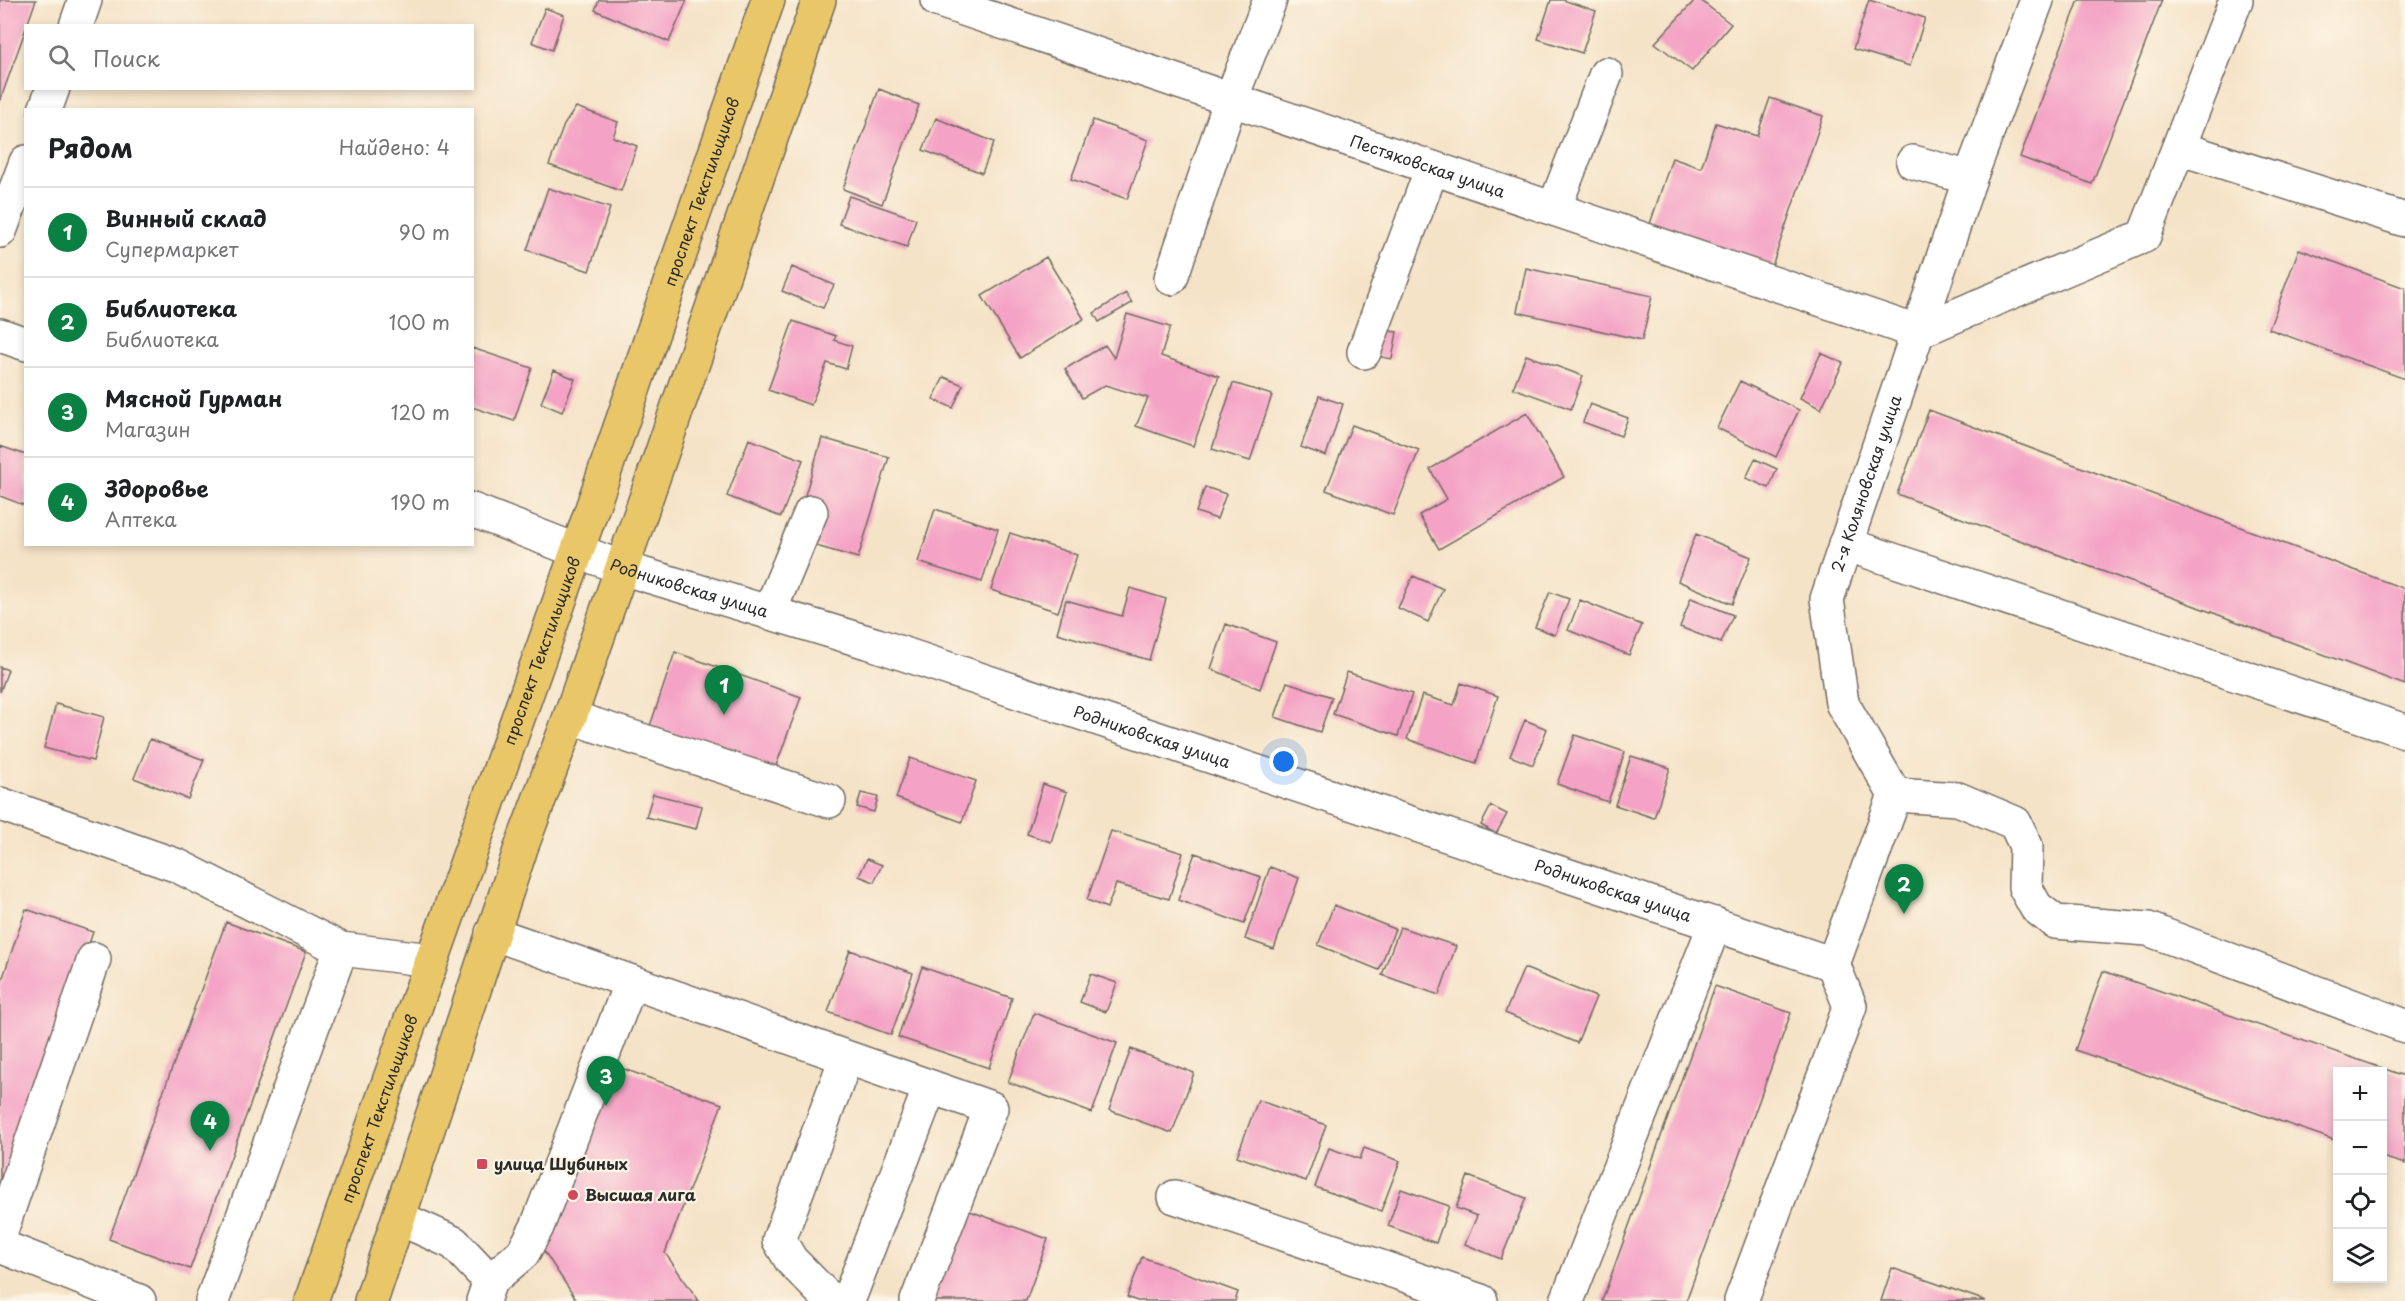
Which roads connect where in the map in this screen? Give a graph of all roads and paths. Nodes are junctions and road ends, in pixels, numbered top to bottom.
1 (85, 0) edge
2 (768, 0) edge
3 (819, 0) edge
4 (937, 0) edge
5 (1270, 0) edge
6 (2037, 0) edge
7 (2236, 0) edge
8 (77, 24) edge
9 (1606, 74) dead end
10 (52, 90) edge
11 (1230, 99) junction
12 (46, 108) edge
13 (2179, 148) junction
14 (1913, 162) dead end
15 (24, 167) edge
16 (1432, 168) junction
17 (1970, 178) junction
18 (1554, 209) junction
19 (2405, 220) edge
20 (0, 231) edge
21 (1171, 278) dead end
22 (1917, 332) junction
23 (0, 334) edge
24 (24, 343) edge
25 (1364, 351) dead end
26 (474, 511) edge
27 (811, 512) dead end
28 (1845, 544) junction
29 (578, 549) junction
30 (622, 568) junction
31 (769, 613) junction
32 (570, 717) junction
33 (2405, 731) edge
34 (1895, 795) junction
35 (829, 801) dead end
36 (2, 811) edge
37 (1715, 924) junction
38 (492, 933) junction
39 (341, 949) junction
40 (94, 959) dead end
41 (431, 960) junction
42 (1833, 964) junction
43 (631, 982) junction
44 (2405, 1026) edge
45 (846, 1058) junction
46 (930, 1087) junction
47 (1175, 1197) dead end
48 (399, 1218) junction
49 (0, 1234) edge
50 (0, 1246) edge
51 (487, 1291) edge
52 (1430, 1292) edge
53 (139, 1301) edge
54 (212, 1301) edge
55 (311, 1301) edge
56 (371, 1301) edge
57 (831, 1301) edge
58 (848, 1301) edge
59 (917, 1301) edge
60 (1481, 1301) edge
61 (1567, 1301) edge
62 (1741, 1301) edge

1 - 8 street
2 - 29 main road, проспект Текстильщиков
3 - 30 main road
4 - 11 street, Пестяковская улица
5 - 11 street
6 - 17 street, 2-я Коляновская улица
7 - 13 street
9 - 18 street
10 - 12 street
11 - 16 street, Пестяковская улица
11 - 21 street
13 - 19 street
13 - 22 street
14 - 17 street
15 - 20 street
16 - 18 street, Пестяковская улица
16 - 25 street
17 - 22 street, 2-я Коляновская улица
18 - 22 street, Пестяковская улица
22 - 28 street, 2-я Коляновская улица
23 - 24 street
26 - 29 street, Родниковская улица
27 - 31 street
28 - 33 street
28 - 34 street, 2-я Коляновская улица
29 - 30 street, Родниковская улица
29 - 41 main road, проспект Текстильщиков
30 - 31 street, Родниковская улица
30 - 32 main road
31 - 37 street, Родниковская улица
32 - 35 street
32 - 38 main road
34 - 42 street
34 - 44 street
36 - 39 street
37 - 42 street, Родниковская улица
37 - 61 street
38 - 43 street
38 - 48 main road
39 - 41 street
39 - 54 street
40 - 49 street
41 - 55 main road, проспект Текстильщиков
42 - 62 street
43 - 45 street
43 - 51 street
45 - 46 street
45 - 57 street
46 - 58 street
46 - 59 street
47 - 52 street
48 - 51 street
48 - 56 main road
50 - 53 street
52 - 60 street

